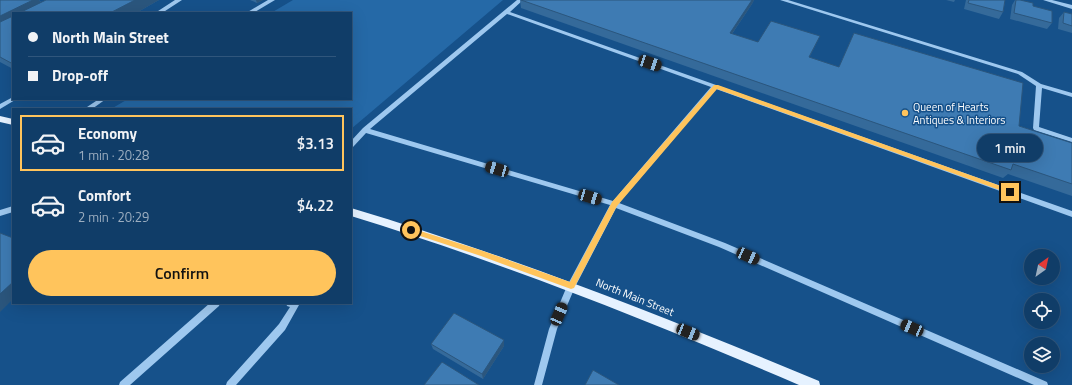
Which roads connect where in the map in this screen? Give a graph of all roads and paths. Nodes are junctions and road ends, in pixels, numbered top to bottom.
1 (179, 0) edge
2 (272, 0) edge
3 (520, 0) edge
4 (783, 0) edge
5 (1046, 0) edge
6 (1072, 6) edge
7 (160, 12) edge
8 (251, 12) edge
9 (506, 12) junction
10 (1039, 85) junction
11 (716, 86) junction
12 (1072, 95) edge
13 (12, 100) edge
14 (102, 100) edge
15 (0, 107) edge
16 (90, 108) edge
17 (0, 118) edge
18 (12, 122) edge
19 (365, 130) junction
20 (1072, 140) edge
21 (352, 144) edge
22 (614, 204) junction
23 (12, 209) edge
24 (352, 212) edge
25 (0, 213) edge
26 (1072, 214) edge
27 (571, 286) junction
28 (215, 304) edge
29 (292, 304) edge
30 (123, 385) edge
31 (230, 385) edge
32 (538, 385) edge
33 (814, 385) edge
34 (1044, 385) edge

1 - 7 street
2 - 8 street
3 - 9 street
4 - 10 street
5 - 6 street
9 - 11 street
9 - 19 street
10 - 12 street
10 - 20 street
11 - 22 street
11 - 26 street
13 - 15 street
14 - 16 street
17 - 18 main road
19 - 21 street
19 - 22 street
22 - 27 street
22 - 34 street
23 - 25 street
24 - 27 main road, North Main Street
27 - 32 street
27 - 33 main road, North Main Street
28 - 30 street
29 - 31 street

